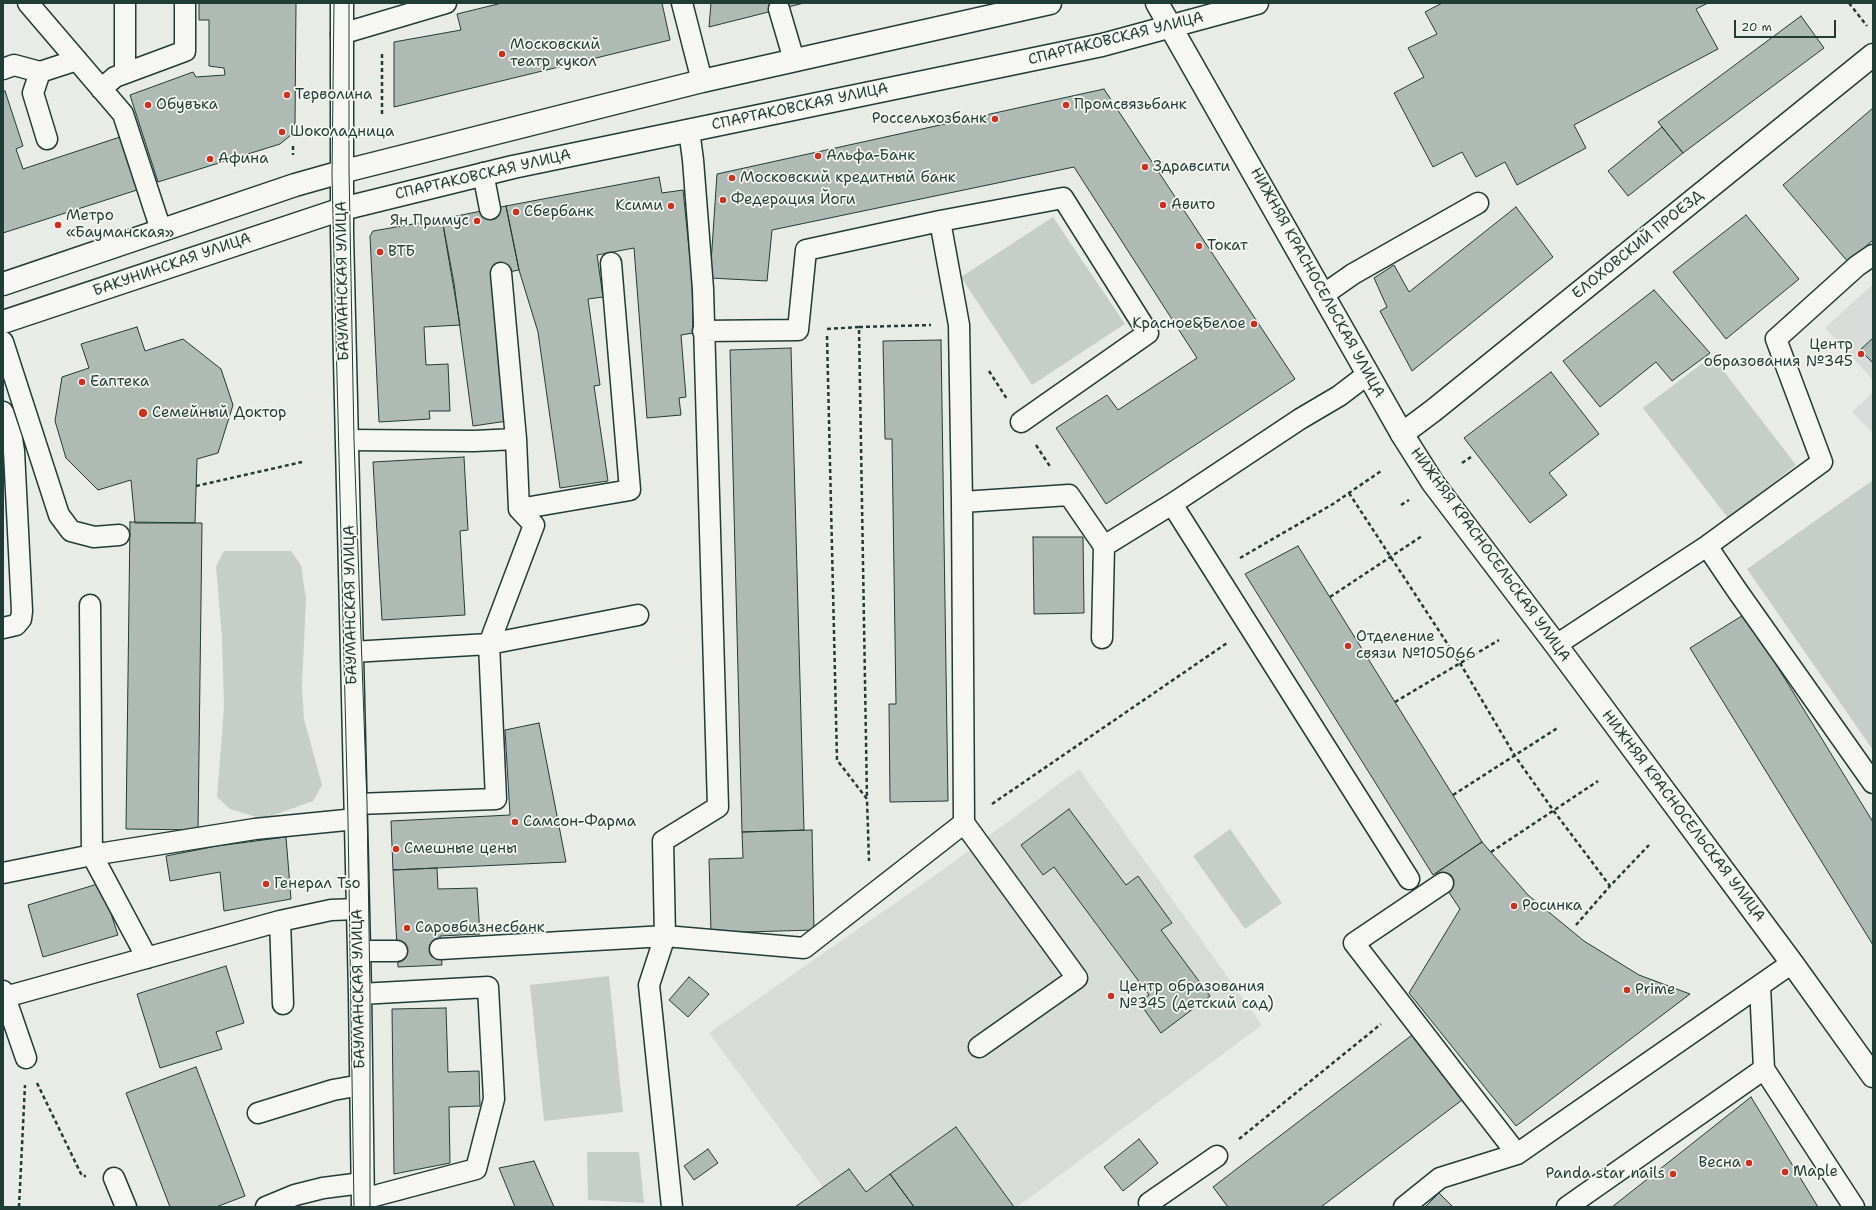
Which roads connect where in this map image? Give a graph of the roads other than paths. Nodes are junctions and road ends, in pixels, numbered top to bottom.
1 (28, 3) edge
2 (125, 3) edge
3 (185, 3) edge
4 (342, 3) edge
5 (446, 3) edge
6 (682, 3) edge
7 (1050, 3) edge
8 (1157, 3) edge
9 (1257, 3) edge
10 (779, 10) dead end
11 (1169, 27) junction
12 (341, 34) junction
13 (1873, 55) edge
14 (77, 60) junction
15 (794, 60) junction
16 (3, 69) edge
17 (40, 72) junction
18 (125, 74) junction
19 (702, 82) junction
20 (101, 89) junction
21 (689, 130) junction
22 (47, 138) dead end
23 (341, 172) junction
24 (483, 173) junction
25 (1478, 203) dead end
26 (342, 209) junction
27 (490, 209) dead end
28 (940, 221) junction
29 (161, 230) junction
30 (1873, 255) edge
31 (611, 263) dead end
32 (501, 273) dead end
33 (3, 284) edge
34 (1323, 295) junction
35 (3, 322) edge
36 (703, 331) junction
37 (3, 342) edge
38 (1368, 374) junction
39 (3, 412) edge
40 (1021, 422) dead end
41 (1402, 434) junction
42 (516, 438) junction
43 (347, 440) junction
44 (962, 502) junction
45 (1172, 504) junction
46 (519, 509) junction
47 (119, 535) dead end
48 (1104, 546) junction
49 (1707, 546) junction
50 (90, 605) dead end
51 (638, 615) dead end
52 (3, 628) edge
53 (1102, 638) dead end
54 (489, 644) junction
55 (1556, 644) junction
56 (352, 652) junction
57 (1873, 783) edge
58 (356, 812) junction
59 (964, 823) junction
60 (92, 855) junction
61 (3, 873) edge
62 (1409, 879) dead end
63 (1443, 883) dead end
64 (358, 909) junction
65 (280, 921) junction
66 (665, 936) junction
67 (440, 949) dead end
68 (397, 951) dead end
69 (359, 952) junction
70 (147, 958) junction
71 (1792, 963) junction
72 (1760, 986) junction
73 (4, 994) edge
74 (360, 994) junction
75 (283, 1004) dead end
76 (979, 1047) dead end
77 (26, 1058) road end
78 (1764, 1069) junction
79 (1873, 1076) edge
80 (361, 1085) junction
81 (258, 1113) dead end
82 (1517, 1154) junction
83 (1217, 1156) road end
84 (114, 1178) road end
85 (362, 1196) edge
86 (126, 1207) edge
87 (266, 1207) edge
88 (672, 1207) edge
89 (1152, 1207) edge
90 (1404, 1207) edge
91 (1567, 1207) edge
92 (1854, 1207) edge

1 - 14 lane
2 - 18 lane
3 - 18 lane
4 - 12 street, БАУМАНСКАЯ УЛИЦА
5 - 12 lane
6 - 19 lane
7 - 15 street
8 - 11 street, НИЖНЯЯ КРАСНОСЕЛЬСКАЯ УЛИЦА
9 - 11 street, СПАРТАКОВСКАЯ УЛИЦА
10 - 15 lane
11 - 21 street, СПАРТАКОВСКАЯ УЛИЦА
11 - 34 street, НИЖНЯЯ КРАСНОСЕЛЬСКАЯ УЛИЦА
12 - 23 street, БАУМАНСКАЯ УЛИЦА
13 - 41 street, ЕЛОХОВСКИЙ ПРОЕЗД
14 - 17 lane
14 - 20 lane
15 - 19 street
16 - 17 lane
17 - 22 lane
18 - 20 lane
19 - 23 street
20 - 29 lane
21 - 24 street, СПАРТАКОВСКАЯ УЛИЦА
21 - 36 lane
23 - 26 street, БАУМАНСКАЯ УЛИЦА
23 - 29 street
24 - 26 street, СПАРТАКОВСКАЯ УЛИЦА
24 - 27 lane
25 - 34 lane
26 - 35 street, БАКУНИНСКАЯ УЛИЦА
26 - 43 street, БАУМАНСКАЯ УЛИЦА
28 - 36 lane
28 - 40 lane
28 - 44 lane
29 - 33 street
30 - 49 lane
31 - 46 lane
32 - 42 lane
34 - 38 street, НИЖНЯЯ КРАСНОСЕЛЬСКАЯ УЛИЦА
36 - 66 lane
37 - 47 lane
38 - 41 street, НИЖНЯЯ КРАСНОСЕЛЬСКАЯ УЛИЦА
38 - 45 lane
39 - 52 lane
41 - 55 street, НИЖНЯЯ КРАСНОСЕЛЬСКАЯ УЛИЦА
42 - 43 lane
42 - 46 lane
43 - 56 street, БАУМАНСКАЯ УЛИЦА
44 - 48 lane
44 - 59 lane
45 - 48 lane
45 - 62 lane
46 - 54 lane
48 - 53 lane
49 - 55 lane
49 - 57 lane
50 - 60 lane
51 - 54 lane
54 - 56 lane
54 - 58 lane
55 - 71 street, НИЖНЯЯ КРАСНОСЕЛЬСКАЯ УЛИЦА
56 - 58 street, БАУМАНСКАЯ УЛИЦА
58 - 60 lane
58 - 64 street, БАУМАНСКАЯ УЛИЦА
59 - 66 lane
59 - 76 lane
60 - 61 lane
60 - 70 lane
63 - 82 lane
64 - 65 lane
64 - 69 street, БАУМАНСКАЯ УЛИЦА
65 - 70 lane
65 - 75 lane
66 - 67 lane
66 - 88 lane
68 - 69 lane
69 - 74 street, БАУМАНСКАЯ УЛИЦА
70 - 73 lane
71 - 72 lane
71 - 79 street, НИЖНЯЯ КРАСНОСЕЛЬСКАЯ УЛИЦА
72 - 78 lane
72 - 82 lane
73 - 77 lane
74 - 80 street, БАУМАНСКАЯ УЛИЦА
74 - 85 lane
78 - 91 lane
78 - 92 lane
80 - 81 lane
80 - 85 street, БАУМАНСКАЯ УЛИЦА
82 - 90 lane
83 - 89 lane
84 - 86 lane
85 - 87 lane

